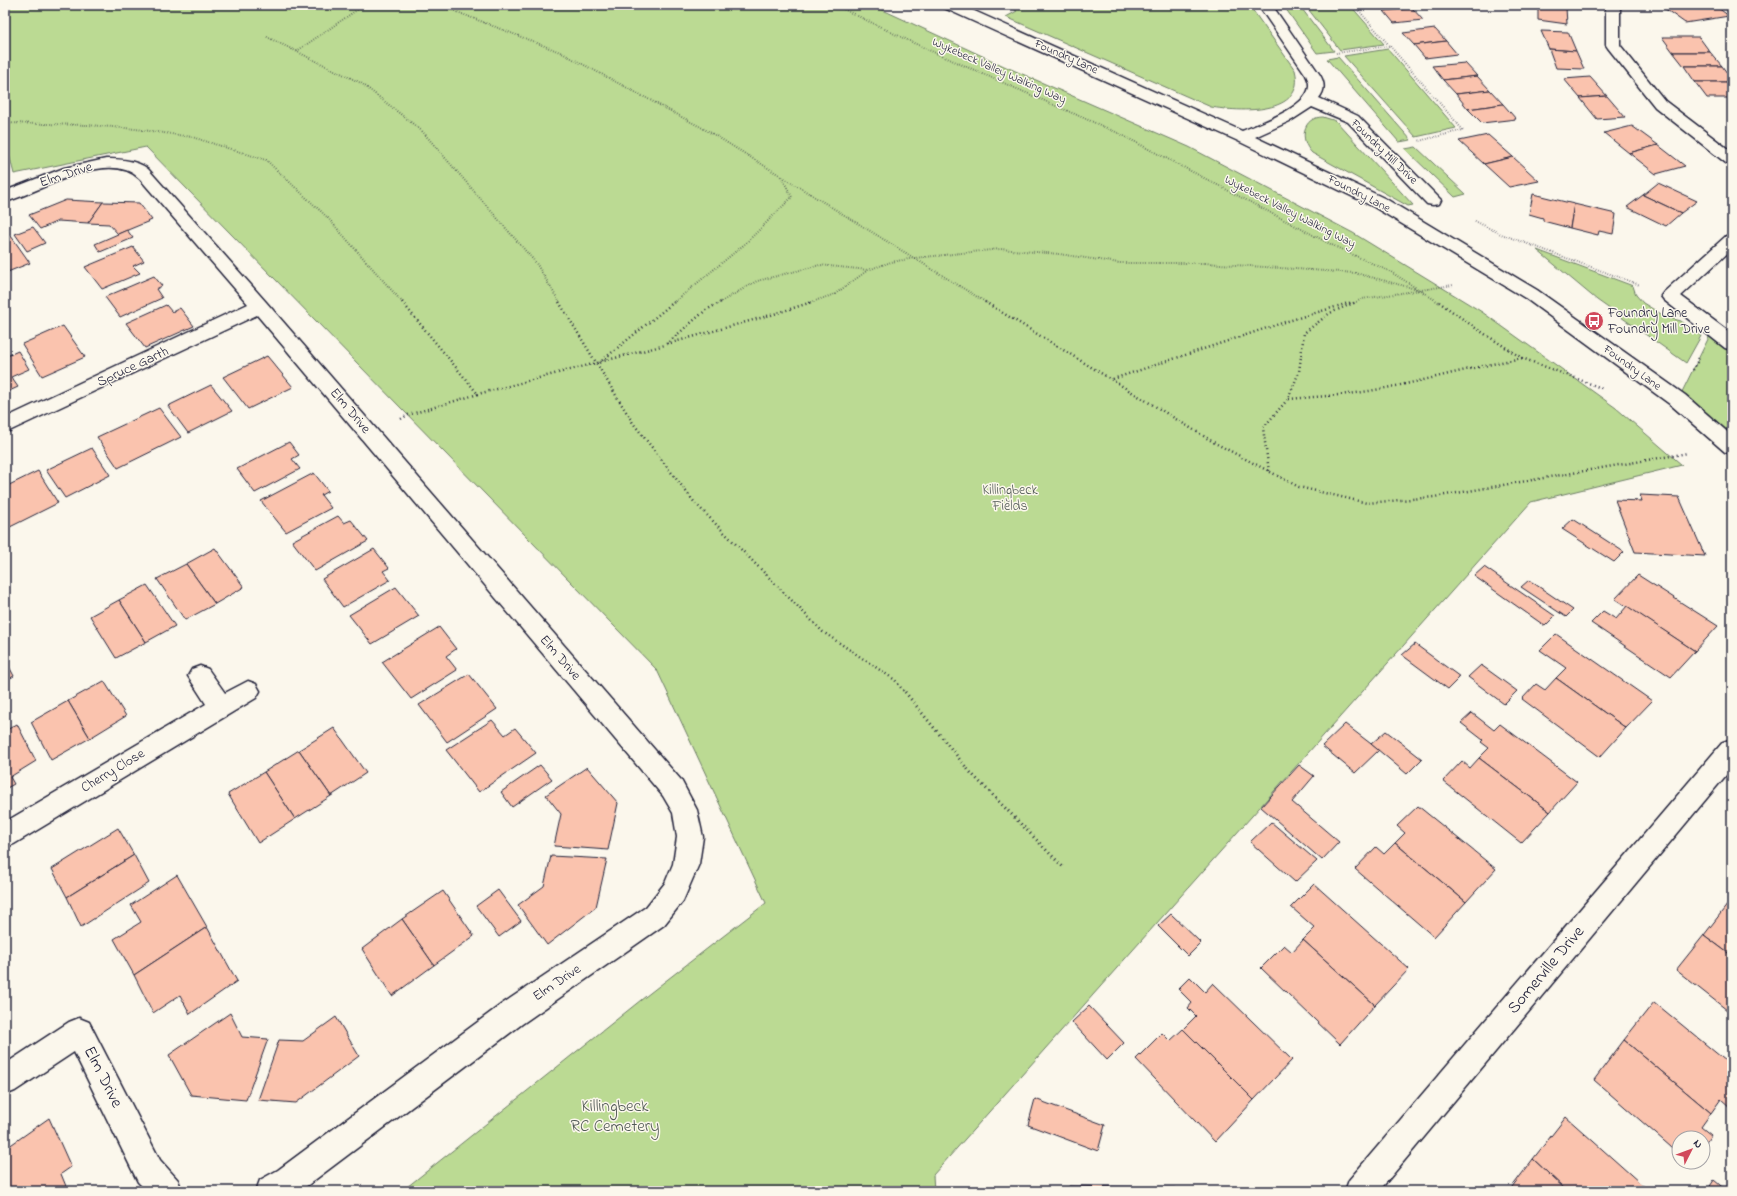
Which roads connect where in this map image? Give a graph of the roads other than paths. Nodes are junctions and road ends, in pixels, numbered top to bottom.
1 (949, 5) edge
2 (1265, 5) edge
3 (1612, 5) edge
4 (1310, 100) junction
5 (1242, 137) junction
6 (1732, 160) edge
7 (5, 197) edge
8 (1433, 200) road end
9 (1732, 240) edge
10 (260, 306) junction
11 (1732, 344) edge
12 (5, 426) edge
13 (1731, 447) edge
14 (200, 676) dead end
15 (248, 690) dead end
16 (221, 707) junction
17 (1732, 750) edge
18 (5, 836) edge
19 (7, 1072) edge
20 (166, 1191) edge
21 (271, 1191) edge
22 (1360, 1191) edge

1 - 5 street, Foundry Lane
2 - 4 street
3 - 6 street
4 - 5 street
4 - 8 street, Foundry Mill Drive
5 - 13 street, Foundry Lane
7 - 10 street, Elm Drive
9 - 11 street
10 - 12 street, Spruce Garth
10 - 21 street, Elm Drive
14 - 16 street
15 - 16 street, Cherry Close
16 - 18 street, Cherry Close
17 - 22 street, Somerville Drive
19 - 20 street, Elm Drive

